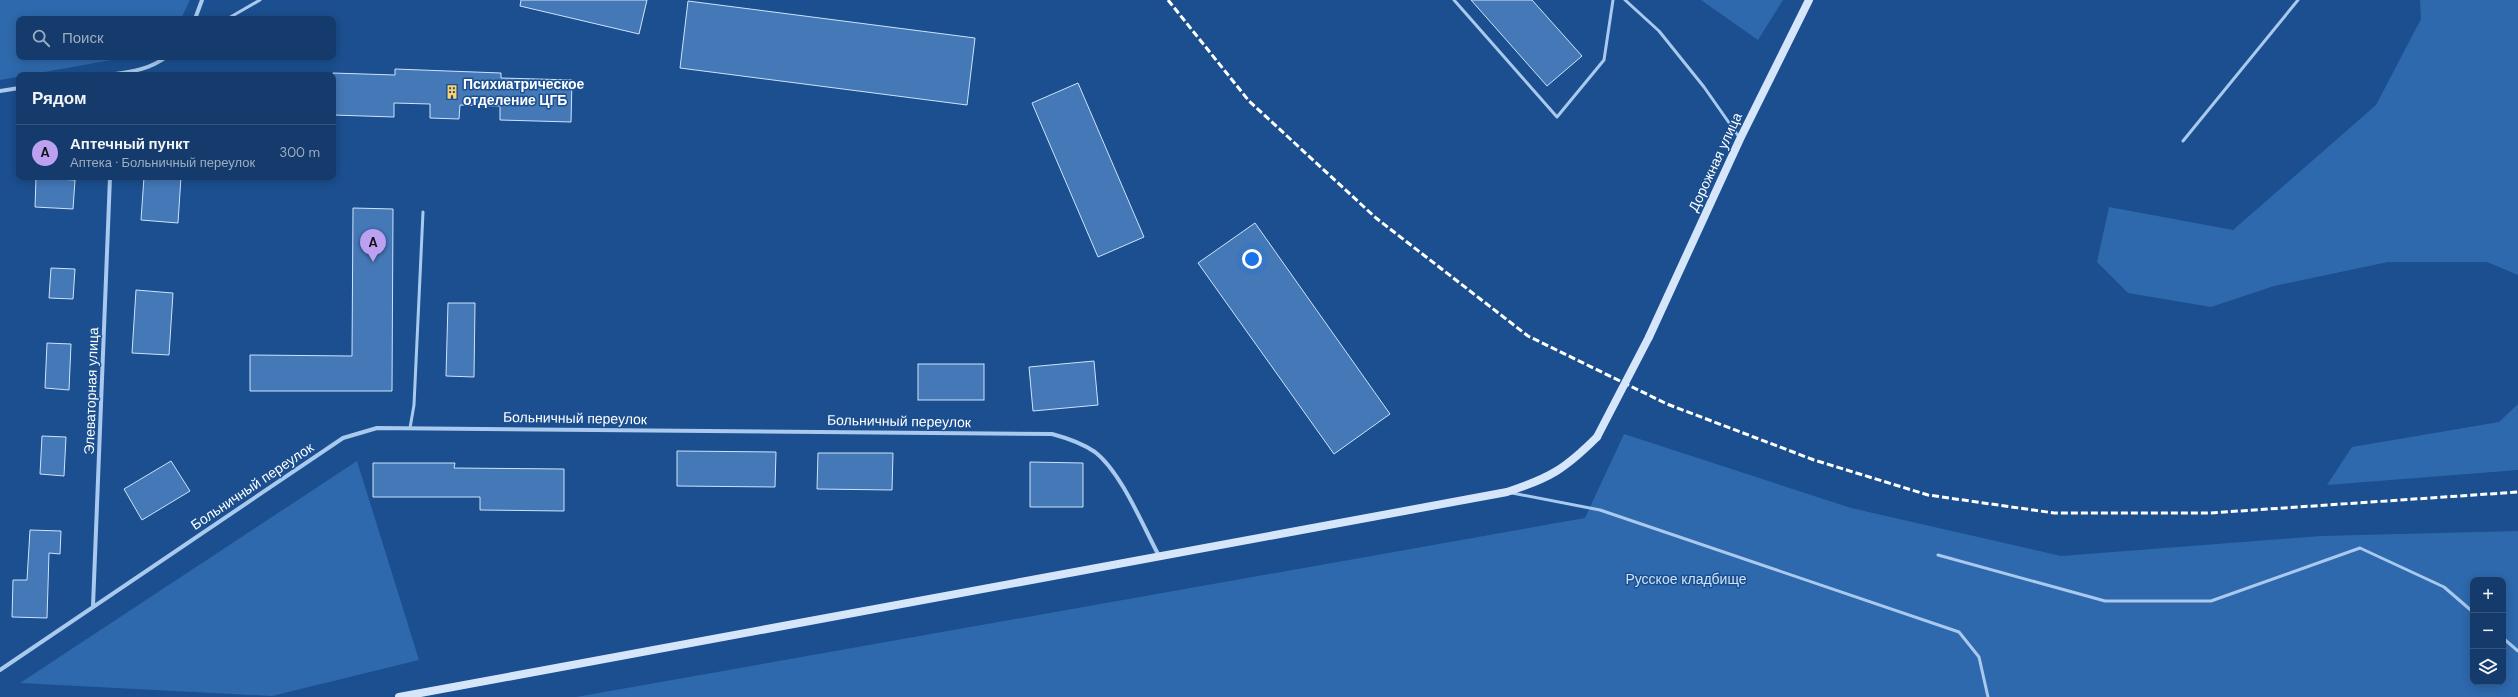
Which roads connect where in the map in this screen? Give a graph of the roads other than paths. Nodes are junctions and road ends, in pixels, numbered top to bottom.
1 (202, 0) edge
2 (260, 0) edge
3 (1454, 0) edge
4 (1613, 0) edge
5 (1625, 0) edge
6 (1809, 0) edge
7 (2298, 0) edge
8 (196, 16) edge
9 (232, 16) edge
10 (160, 60) edge
11 (130, 72) edge
12 (16, 88) edge
13 (0, 91) edge
14 (1740, 139) junction
15 (2183, 141) dead end
16 (110, 180) edge
17 (423, 212) dead end
18 (410, 428) junction
19 (1507, 492) junction
20 (1938, 555) dead end
21 (1159, 556) junction
22 (94, 606) junction
23 (2470, 609) edge
24 (2506, 641) edge
25 (2518, 651) edge
26 (0, 670) edge
27 (399, 697) edge
28 (1988, 697) edge

1 - 8 street
2 - 9 lane
3 - 4 lane
5 - 14 lane
6 - 14 street, Дорожная улица
7 - 15 lane
10 - 11 street
12 - 13 street
14 - 19 street, Дорожная улица, bridge
16 - 22 street, Элеваторная улица
17 - 18 lane
18 - 21 street, Больничный переулок
18 - 22 street, Больничный переулок
19 - 21 street, Дорожная улица
19 - 28 lane
20 - 23 lane
21 - 27 street, Дорожная улица
22 - 26 street, Больничный переулок
24 - 25 lane

